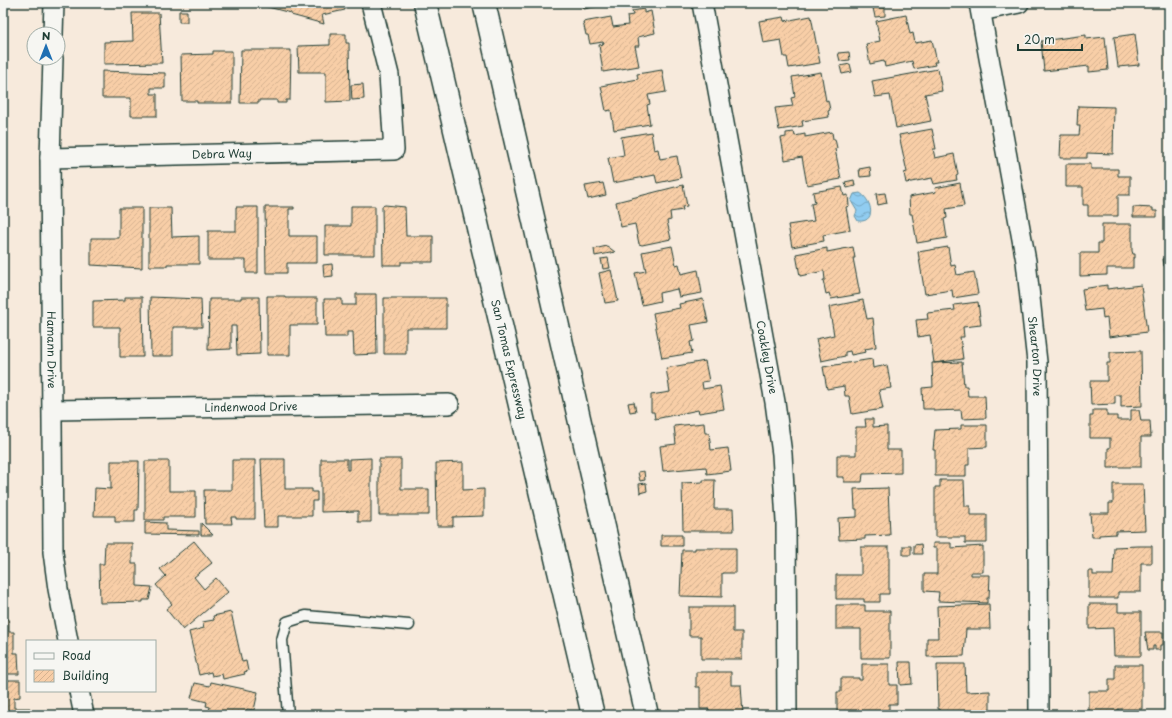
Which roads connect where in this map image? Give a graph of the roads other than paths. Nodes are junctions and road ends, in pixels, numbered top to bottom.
1 (54, 3) edge
2 (371, 3) edge
3 (425, 3) edge
4 (484, 3) edge
5 (702, 3) edge
6 (1019, 3) edge
7 (980, 7) edge
8 (53, 26) edge
9 (53, 66) edge
10 (50, 158) junction
11 (449, 404) dead end
12 (53, 410) junction
13 (409, 625) dead end
14 (68, 640) edge
15 (79, 692) edge
16 (84, 715) edge
17 (288, 715) edge
18 (594, 715) edge
19 (646, 715) edge
20 (787, 715) edge
21 (1040, 715) edge

1 - 8 street
2 - 10 street, Debra Way
3 - 18 highway, San Tomas Expressway
4 - 19 highway
5 - 20 street, Coakley Drive
6 - 7 street
7 - 21 street, Shearton Drive
9 - 10 street, Hamann Drive
10 - 12 street, Hamann Drive
11 - 12 street, Lindenwood Drive
12 - 14 street, Hamann Drive
13 - 17 lane
15 - 16 street

